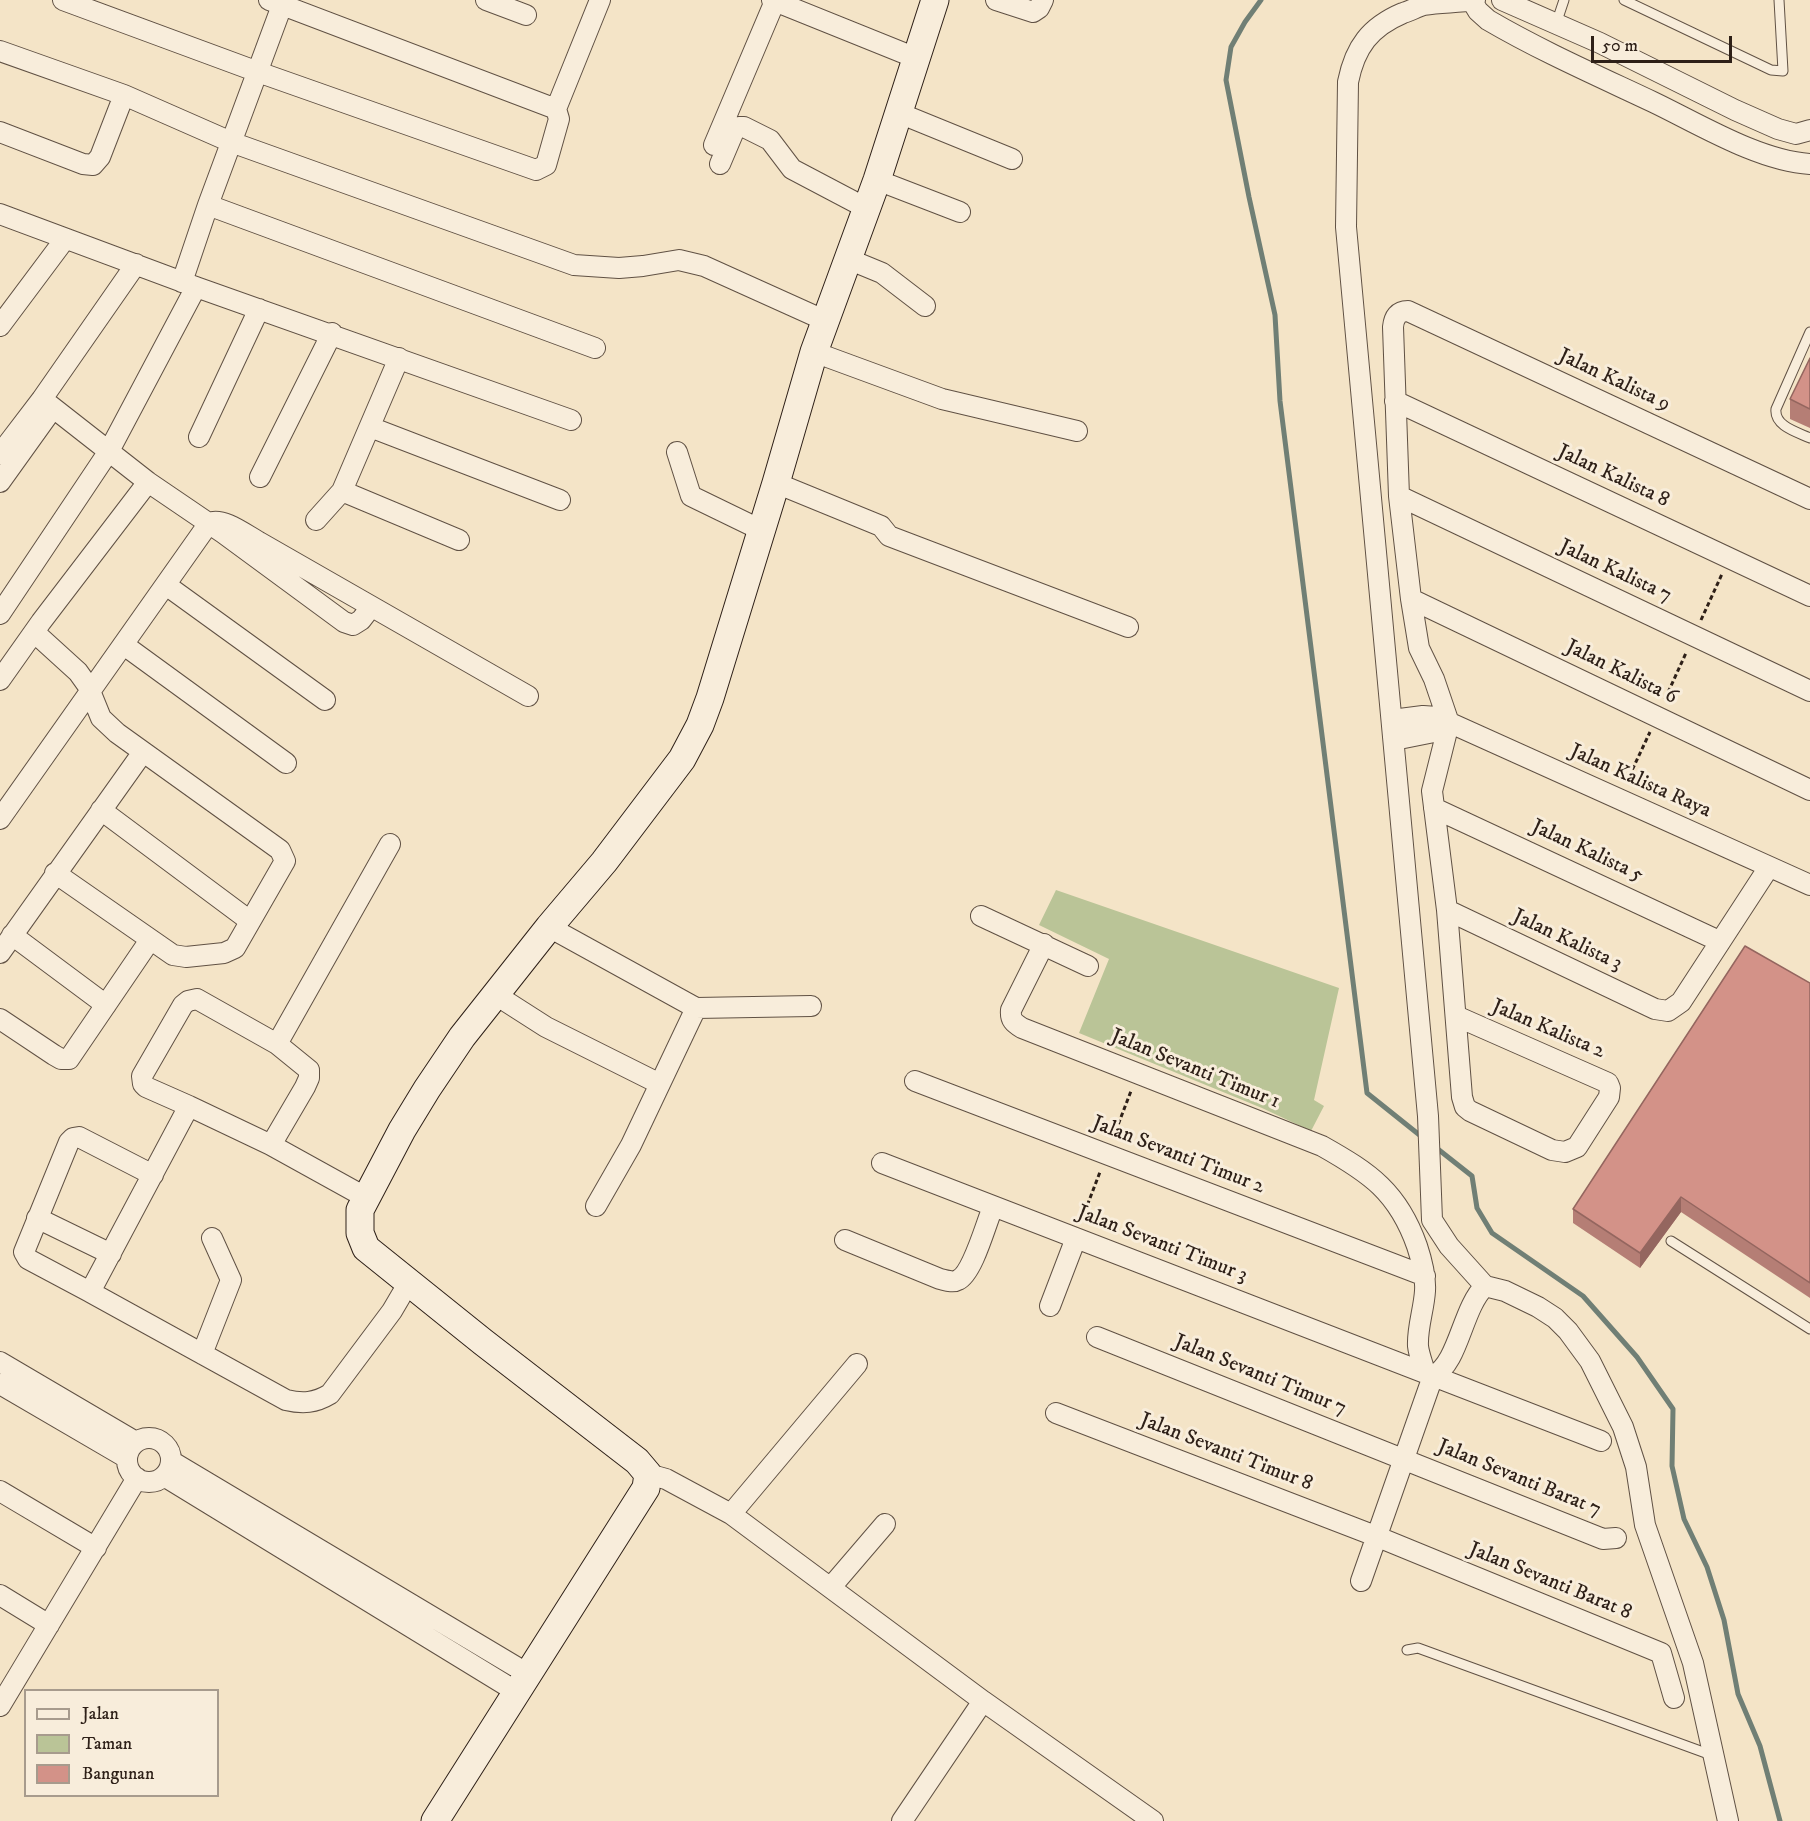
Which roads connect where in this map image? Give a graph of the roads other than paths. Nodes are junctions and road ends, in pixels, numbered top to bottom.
1 (63, 0) edge
2 (486, 0) edge
3 (600, 0) edge
4 (774, 0) edge
5 (935, 0) edge
6 (996, 0) edge
7 (1043, 0) edge
8 (1473, 0) edge
9 (1502, 0) edge
10 (1564, 0) edge
11 (1624, 0) edge
12 (1779, 0) edge
13 (278, 2) edge
14 (526, 15) dead end
15 (1556, 24) junction
16 (0, 51) edge
17 (916, 58) junction
18 (258, 72) junction
19 (124, 95) junction
20 (556, 110) junction
21 (898, 114) junction
22 (1810, 130) edge
23 (0, 132) edge
24 (231, 142) junction
25 (1012, 159) dead end
26 (1810, 164) edge
27 (877, 180) junction
28 (208, 205) junction
29 (866, 208) junction
30 (960, 212) dead end
31 (0, 214) edge
32 (65, 239) junction
33 (848, 259) junction
34 (136, 264) junction
35 (189, 284) junction
36 (925, 306) dead end
37 (259, 309) junction
38 (826, 321) junction
39 (0, 326) edge
40 (1810, 332) edge
41 (332, 333) junction
42 (595, 348) dead end
43 (814, 352) junction
44 (399, 358) junction
45 (1395, 400) junction
46 (47, 404) junction
47 (571, 420) dead end
48 (369, 427) junction
49 (1077, 431) dead end
50 (199, 437) dead end
51 (1810, 438) edge
52 (109, 451) junction
53 (677, 452) dead end
54 (0, 454) edge
55 (260, 477) dead end
56 (0, 482) edge
57 (148, 482) junction
58 (776, 483) junction
59 (342, 491) junction
60 (1399, 496) junction
61 (1810, 499) edge
62 (560, 500) dead end
63 (316, 520) dead end
64 (209, 523) junction
65 (761, 530) junction
66 (459, 540) dead end
67 (166, 585) junction
68 (1810, 596) edge
69 (1411, 599) junction
70 (371, 606) junction
71 (0, 614) edge
72 (1128, 627) dead end
73 (34, 632) junction
74 (124, 645) junction
75 (0, 680) edge
76 (1810, 691) edge
77 (90, 693) junction
78 (528, 696) dead end
79 (325, 700) dead end
80 (1392, 720) junction
81 (1449, 723) junction
82 (1394, 740) junction
83 (143, 752) junction
84 (286, 763) dead end
85 (1810, 790) edge
86 (1434, 808) junction
87 (101, 810) junction
88 (0, 819) edge
89 (390, 844) dead end
90 (1769, 867) junction
91 (55, 873) junction
92 (1810, 885) edge
93 (1447, 910) junction
94 (981, 916) dead end
95 (250, 921) junction
96 (549, 927) junction
97 (12, 935) junction
98 (150, 940) junction
99 (1719, 941) junction
100 (1044, 944) junction
101 (0, 952) edge
102 (1088, 966) dead end
103 (496, 996) junction
104 (106, 1005) junction
105 (811, 1006) dead end
106 (696, 1008) junction
107 (1456, 1016) junction
108 (0, 1019) edge
109 (277, 1044) junction
110 (915, 1081) dead end
111 (660, 1084) junction
112 (189, 1106) junction
113 (271, 1145) junction
114 (882, 1163) dead end
115 (153, 1175) junction
116 (365, 1197) junction
117 (596, 1206) dead end
118 (993, 1207) junction
119 (37, 1218) junction
120 (212, 1238) dead end
121 (1076, 1238) junction
122 (845, 1240) dead end
123 (1671, 1241) dead end
124 (111, 1254) junction
125 (1425, 1276) junction
126 (409, 1282) junction
127 (1485, 1286) junction
128 (90, 1292) junction
129 (1050, 1306) dead end
130 (1810, 1329) edge
131 (1097, 1337) dead end
132 (202, 1354) junction
133 (0, 1362) edge
134 (857, 1364) dead end
135 (1429, 1374) junction
136 (0, 1384) edge
137 (1056, 1413) dead end
138 (1601, 1441) dead end
139 (131, 1450) junction
140 (1405, 1459) junction
141 (168, 1468) junction
142 (648, 1474) junction
143 (137, 1478) junction
144 (0, 1491) edge
145 (731, 1514) junction
146 (885, 1524) dead end
147 (1378, 1537) junction
148 (1616, 1538) dead end
149 (96, 1548) junction
150 (1361, 1581) dead end
151 (831, 1587) junction
152 (0, 1595) edge
153 (49, 1624) junction
154 (1407, 1650) dead end
155 (522, 1683) junction
156 (1674, 1698) dead end
157 (983, 1701) junction
158 (0, 1706) edge
159 (1714, 1756) junction
160 (435, 1821) edge
161 (902, 1821) edge
162 (1153, 1821) edge
163 (1728, 1821) edge

1 - 18 street
2 - 14 street
3 - 20 street
4 - 17 street
4 - 29 street
5 - 17 street
6 - 7 street
8 - 26 street
8 - 80 street
9 - 15 street
10 - 15 lane
11 - 12 lane
13 - 18 street
13 - 20 street
15 - 22 street
16 - 19 street
17 - 21 street
18 - 20 street
18 - 24 street
19 - 23 street
19 - 24 street
21 - 25 street
21 - 27 street
24 - 28 street
24 - 38 street
27 - 29 street
27 - 30 street
28 - 35 street
28 - 42 street
29 - 33 street
31 - 32 street
32 - 34 street
32 - 39 street
33 - 36 street
33 - 38 street
34 - 35 street
34 - 46 street
35 - 37 street
35 - 52 street
37 - 41 street
37 - 50 street
38 - 43 street
40 - 51 lane
41 - 44 street
41 - 55 street
43 - 49 street
43 - 58 street
44 - 47 street
44 - 48 street
45 - 60 street
45 - 61 street, Jalan Kalista 9
45 - 68 street, Jalan Kalista 8
46 - 52 street
46 - 54 street
46 - 56 street
48 - 59 street
48 - 62 street
52 - 57 street
52 - 71 street
53 - 65 street
57 - 64 street
57 - 73 street
58 - 65 street
58 - 72 street
59 - 63 street
59 - 66 street
60 - 69 street
60 - 76 street, Jalan Kalista 7
64 - 67 street
64 - 70 street
64 - 70 street
65 - 96 street
67 - 74 street
67 - 79 street
69 - 81 street
69 - 85 street, Jalan Kalista 6
70 - 78 street
73 - 75 street
73 - 77 street
74 - 77 street
74 - 84 street
77 - 83 street
77 - 88 street
80 - 81 street, Jalan Kalista Raya
80 - 82 street
81 - 82 street
81 - 86 street
81 - 90 street, Jalan Kalista Raya
82 - 127 street
83 - 87 street
83 - 95 street
86 - 93 street
86 - 99 street, Jalan Kalista 5
87 - 91 street
87 - 95 street
89 - 109 street
90 - 92 street, Jalan Kalista Raya
90 - 99 street
91 - 97 street
91 - 98 street
93 - 99 street, Jalan Kalista 3
93 - 107 street
94 - 100 street
95 - 98 street
96 - 103 street
96 - 106 street
97 - 101 street
97 - 104 street
98 - 104 street
100 - 102 street
100 - 125 street, Jalan Sevanti Timur 1
103 - 111 street
103 - 116 street
104 - 108 street
105 - 106 street
106 - 111 street
107 - 107 street, Jalan Kalista 2
109 - 112 street
109 - 113 street
110 - 125 street, Jalan Sevanti Timur 2
111 - 117 street
112 - 113 street
112 - 115 street
113 - 116 street
114 - 118 street, Jalan Sevanti Timur 3
115 - 119 street
115 - 124 street
116 - 126 street
118 - 121 street, Jalan Sevanti Timur 3
118 - 122 street
119 - 124 street
119 - 128 street
120 - 132 street
121 - 129 street
121 - 135 street, Jalan Sevanti Timur 3
123 - 130 lane
124 - 128 street
125 - 135 street, Jalan Sevanti Timur 1
126 - 132 street
126 - 142 street
127 - 135 street
127 - 159 street
128 - 132 street
131 - 140 street, Jalan Sevanti Timur 7
133 - 139 street
134 - 145 street
135 - 138 street, Jalan Sevanti Timur 3
135 - 140 street
136 - 139 street
137 - 147 street, Jalan Sevanti Timur 8
139 - 141 street
139 - 143 street
140 - 147 street
140 - 148 street, Jalan Sevanti Barat 7
141 - 143 street
141 - 155 street
142 - 145 street
142 - 155 street
143 - 149 street
144 - 149 street
145 - 151 street
146 - 151 street
147 - 150 street
147 - 156 street, Jalan Sevanti Barat 8
149 - 153 street
151 - 157 street
152 - 153 street
153 - 158 street
154 - 159 lane
155 - 160 street
157 - 161 street
157 - 162 street
159 - 163 street

